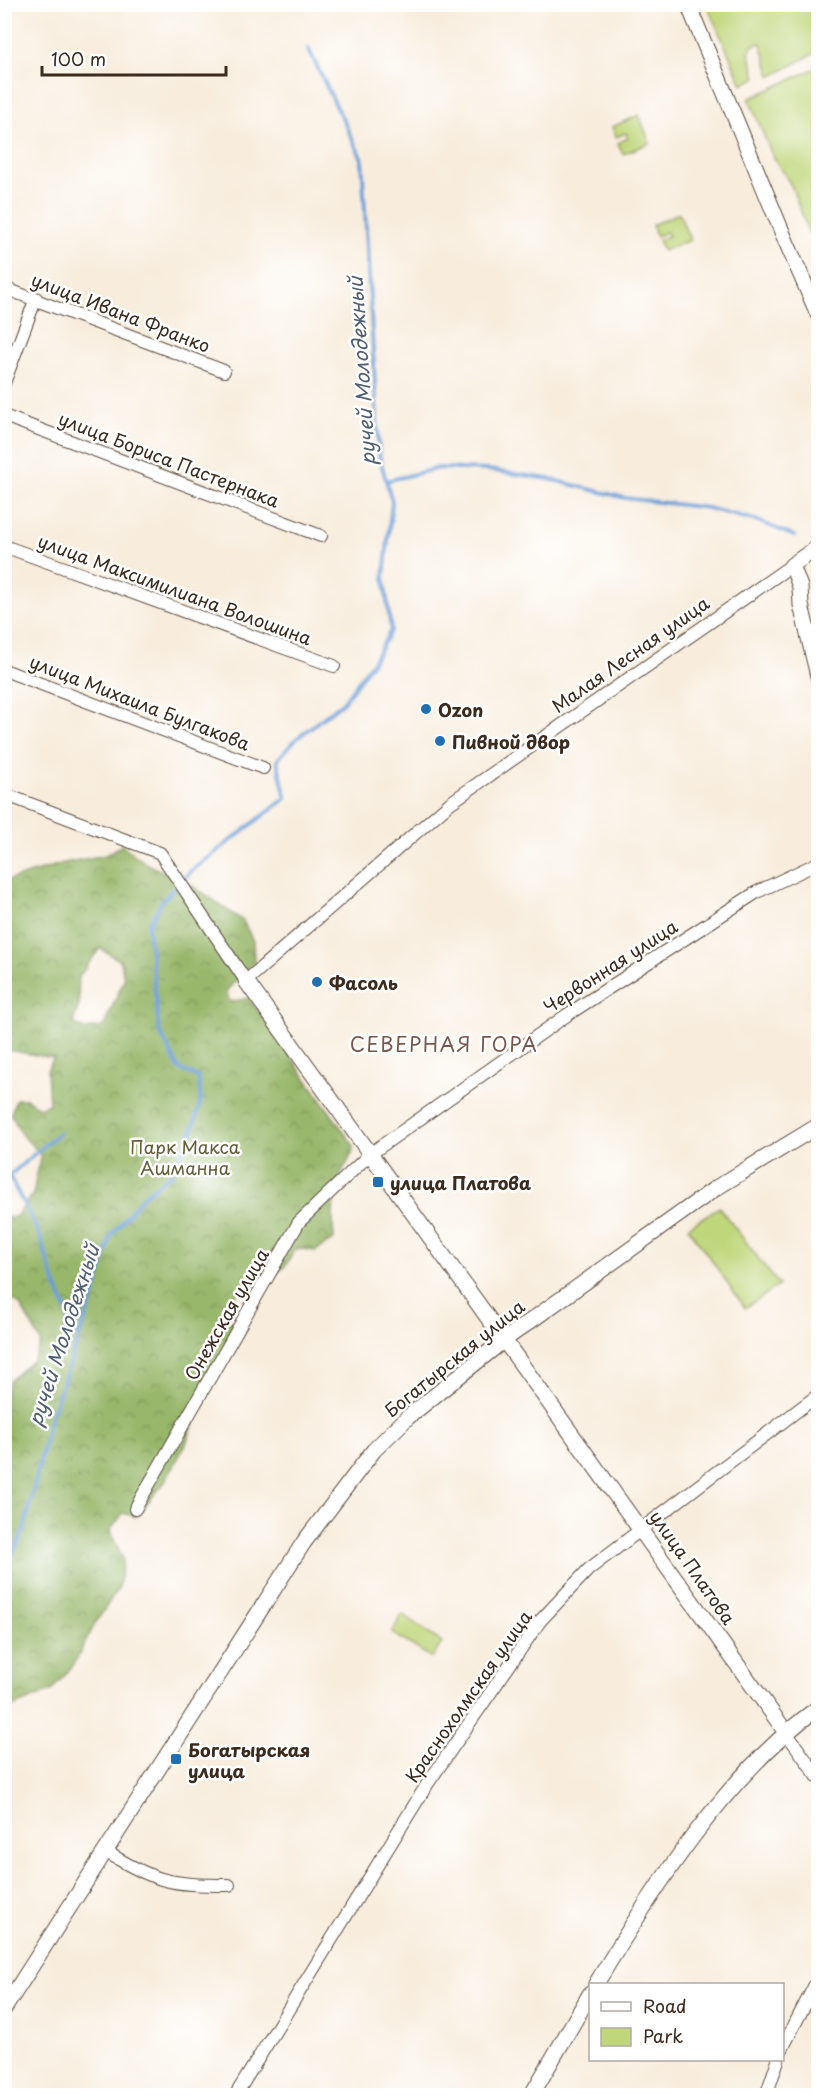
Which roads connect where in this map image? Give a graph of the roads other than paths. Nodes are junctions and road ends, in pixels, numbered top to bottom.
1 (688, 4) edge
2 (4, 288) edge
3 (36, 298) junction
4 (819, 314) edge
5 (224, 371) dead end
6 (4, 383) edge
7 (4, 416) edge
8 (321, 536) dead end
9 (4, 546) edge
10 (819, 547) edge
11 (792, 565) junction
12 (334, 666) dead end
13 (4, 670) edge
14 (819, 676) edge
15 (262, 768) dead end
16 (4, 794) edge
17 (819, 863) edge
18 (246, 981) junction
19 (819, 1126) edge
20 (370, 1154) junction
21 (504, 1340) junction
22 (819, 1395) edge
23 (135, 1509) dead end
24 (642, 1529) junction
25 (819, 1708) edge
26 (785, 1731) junction
27 (819, 1777) edge
28 (105, 1851) junction
29 (229, 1885) dead end
30 (819, 1979) edge
31 (597, 1983) edge
32 (589, 1998) edge
33 (4, 2010) edge
34 (784, 2047) edge
35 (778, 2061) edge
36 (235, 2096) edge
37 (531, 2096) edge
38 (766, 2096) edge

1 - 4 street
2 - 3 street, улица Ивана Франко
3 - 5 street, улица Ивана Франко
3 - 6 street
7 - 8 street, улица Бориса Пастернака
9 - 12 street, улица Максимилиана Волошина
10 - 11 street, Малая Лесная улица
11 - 14 street
11 - 18 street, Малая Лесная улица
13 - 15 street, улица Михаила Булгакова
16 - 18 street, улица Платова
17 - 20 street, Червонная улица
18 - 20 street, улица Платова
19 - 21 street, Богатырская улица
20 - 21 street, улица Платова
20 - 23 street, Онежская улица
21 - 24 street, улица Платова
21 - 28 street, Богатырская улица
22 - 24 street, Краснохолмская улица
24 - 26 street, улица Платова
24 - 36 street, Краснохолмская улица
25 - 26 street
26 - 27 street, улица Платова
26 - 31 street
28 - 29 street
28 - 33 street, Богатырская улица
30 - 34 street
32 - 37 street
35 - 38 street

